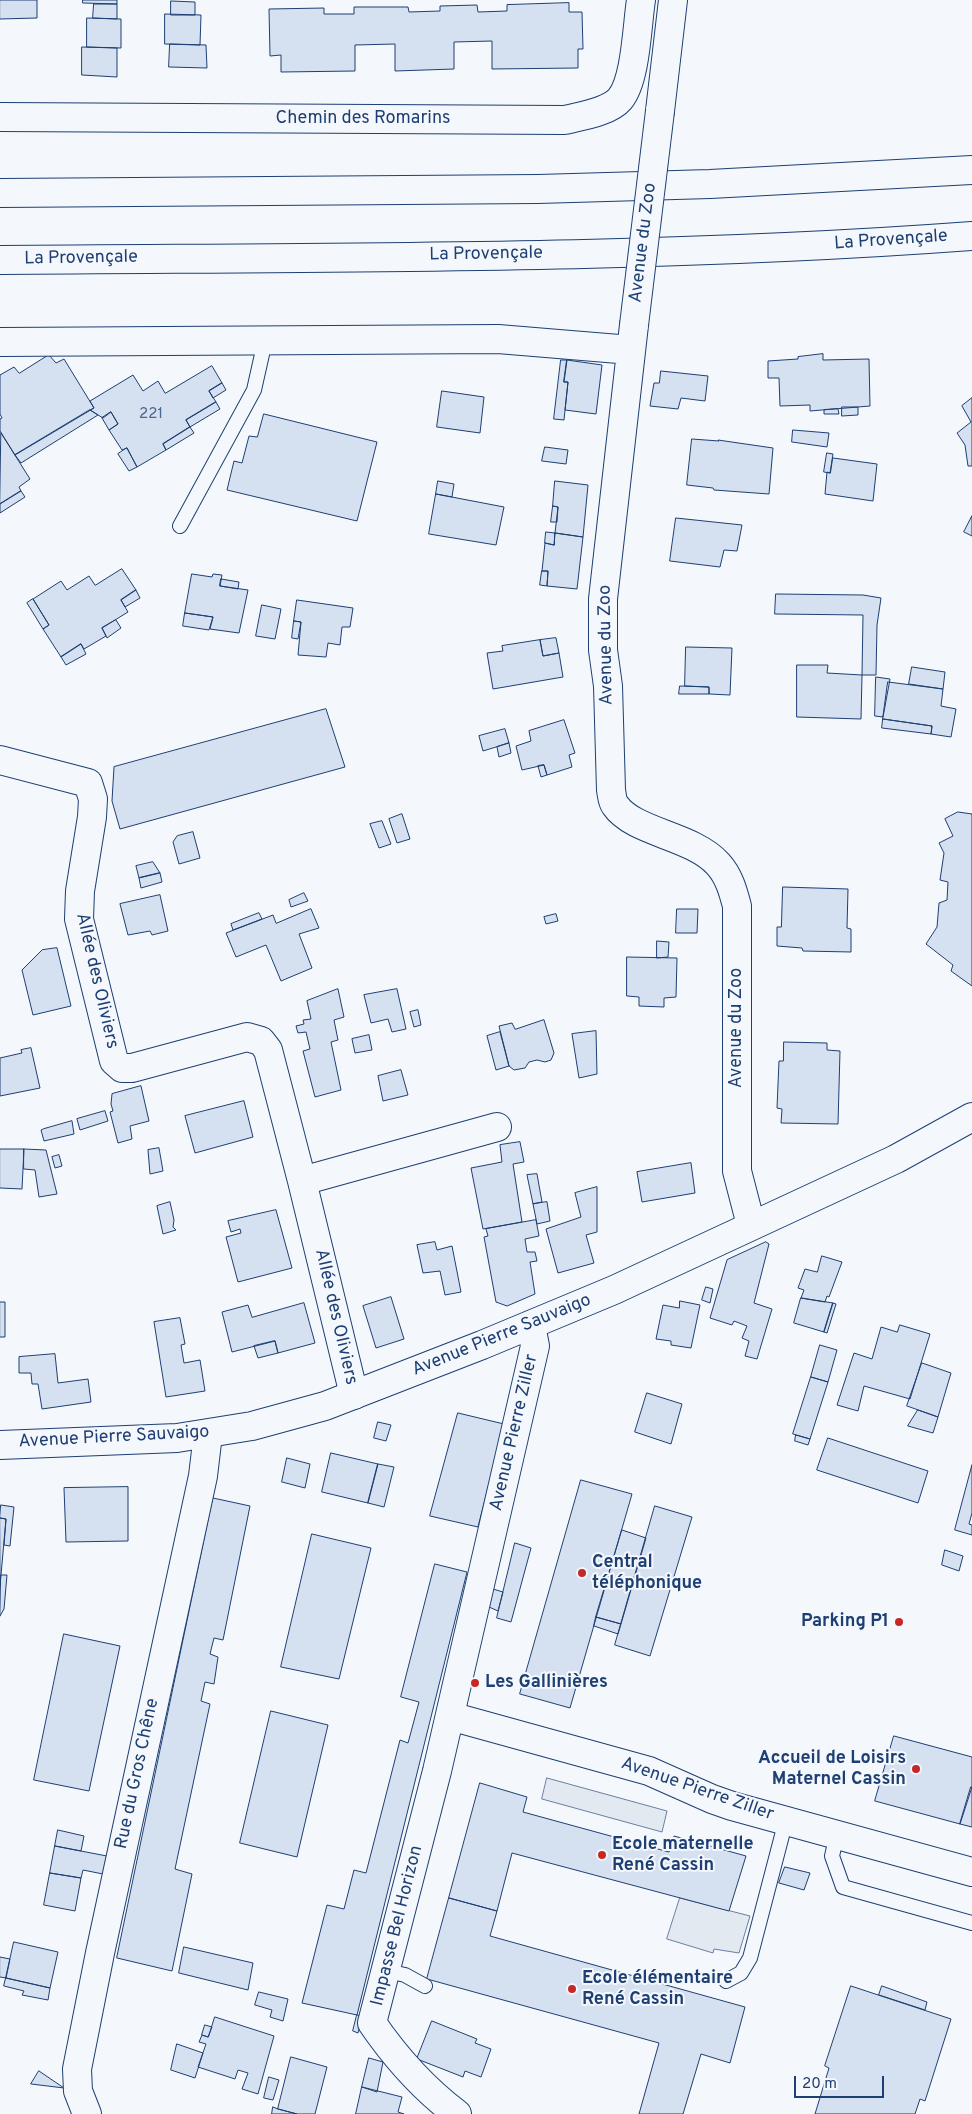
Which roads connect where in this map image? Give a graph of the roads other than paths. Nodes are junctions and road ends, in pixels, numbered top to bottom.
1 (640, 0) edge
2 (673, 0) edge
3 (0, 117) edge
4 (972, 170) edge
5 (0, 194) edge
6 (972, 236) edge
7 (0, 260) edge
8 (632, 338) junction
9 (265, 341) junction
10 (0, 342) edge
11 (180, 526) dead end
12 (0, 760) edge
13 (972, 1117) edge
14 (497, 1127) dead end
15 (302, 1181) junction
16 (751, 1225) junction
17 (531, 1325) junction
18 (354, 1395) junction
19 (208, 1434) junction
20 (0, 1445) edge
21 (448, 1726) junction
22 (786, 1820) junction
23 (837, 1834) junction
24 (972, 1872) edge
25 (972, 1923) edge
26 (387, 1971) junction
27 (726, 1981) dead end
28 (425, 1986) dead end
29 (86, 2113) edge
30 (458, 2114) edge

1 - 3 main road, Chemin des Romarins
2 - 8 main road, Avenue du Zoo, bridge
4 - 5 main road
6 - 7 main road, La Provençale
8 - 9 main road
8 - 16 main road, Avenue du Zoo
9 - 10 main road
9 - 11 lane
12 - 15 main road, Allée des Oliviers
13 - 16 main road, Avenue Pierre Sauvaigo
14 - 15 main road
15 - 18 main road, Allée des Oliviers
16 - 17 main road, Avenue Pierre Sauvaigo
17 - 18 main road, Avenue Pierre Sauvaigo
17 - 21 main road, Avenue Pierre Ziller
18 - 19 main road, Avenue Pierre Sauvaigo
19 - 20 main road, Avenue Pierre Sauvaigo
19 - 29 main road, Rue du Gros Chêne
21 - 22 main road, Avenue Pierre Ziller
21 - 26 main road, Impasse Bel Horizon
22 - 23 main road, Avenue Pierre Ziller
22 - 27 lane
23 - 24 main road, Avenue Pierre Ziller
23 - 25 lane
26 - 28 lane
26 - 30 main road, Impasse Bel Horizon

